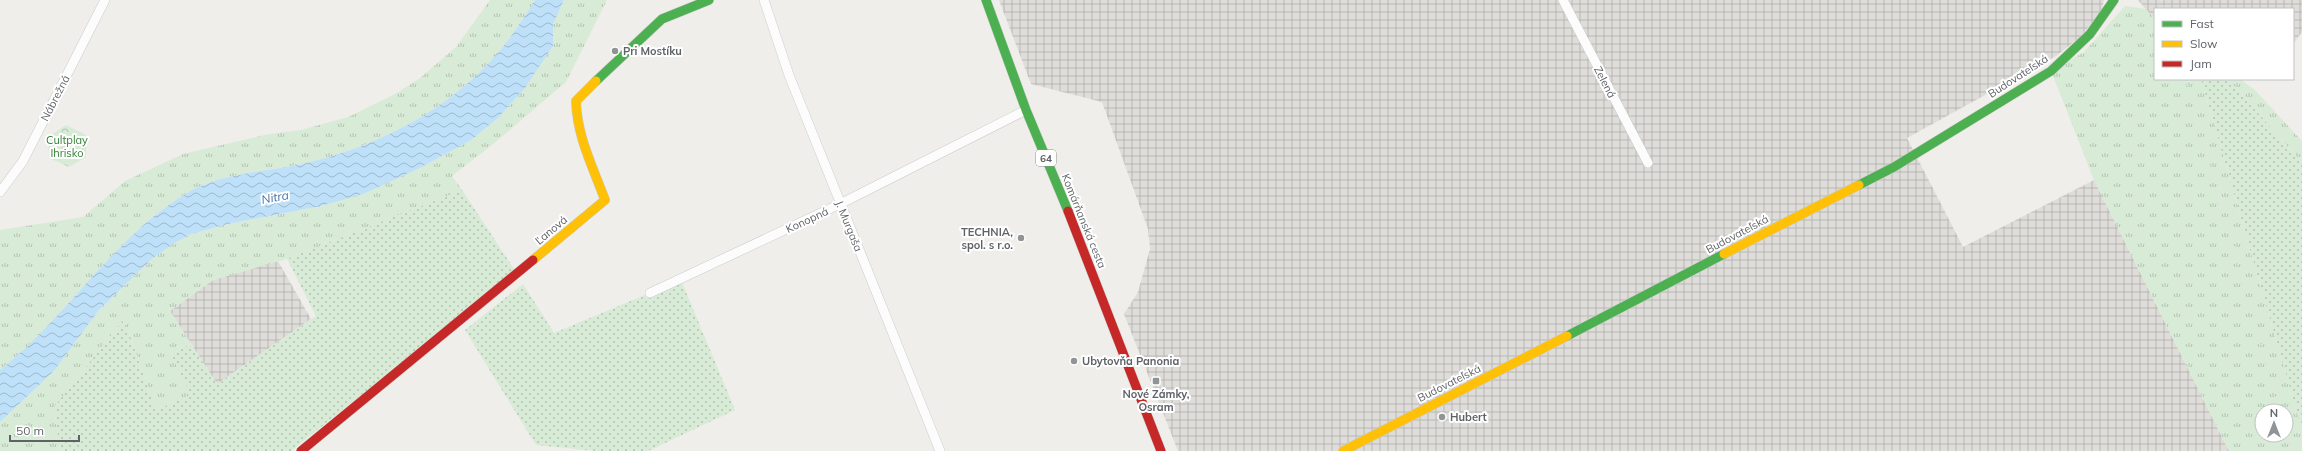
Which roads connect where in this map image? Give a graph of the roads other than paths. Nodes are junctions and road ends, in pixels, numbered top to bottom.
1 (105, 0) edge
2 (709, 0) edge
3 (764, 0) edge
4 (986, 0) edge
5 (1563, 0) edge
6 (2114, 0) edge
7 (1026, 110) junction
8 (1648, 163) dead end
9 (0, 192) edge
10 (840, 204) junction
11 (650, 293) dead end
12 (301, 451) edge
13 (940, 451) edge
14 (1160, 451) edge
15 (1343, 451) edge

1 - 9 street, Nábrežná
2 - 12 street, Ľanová
3 - 10 street, J. Murgaša
4 - 7 street, Komárňanská cesta / 64
5 - 8 street, Zelená
6 - 15 street, Budovateľská
7 - 10 street, Konopná
7 - 14 street, Komárňanská cesta / 64
10 - 11 street, Konopná
10 - 13 street, J. Murgaša

